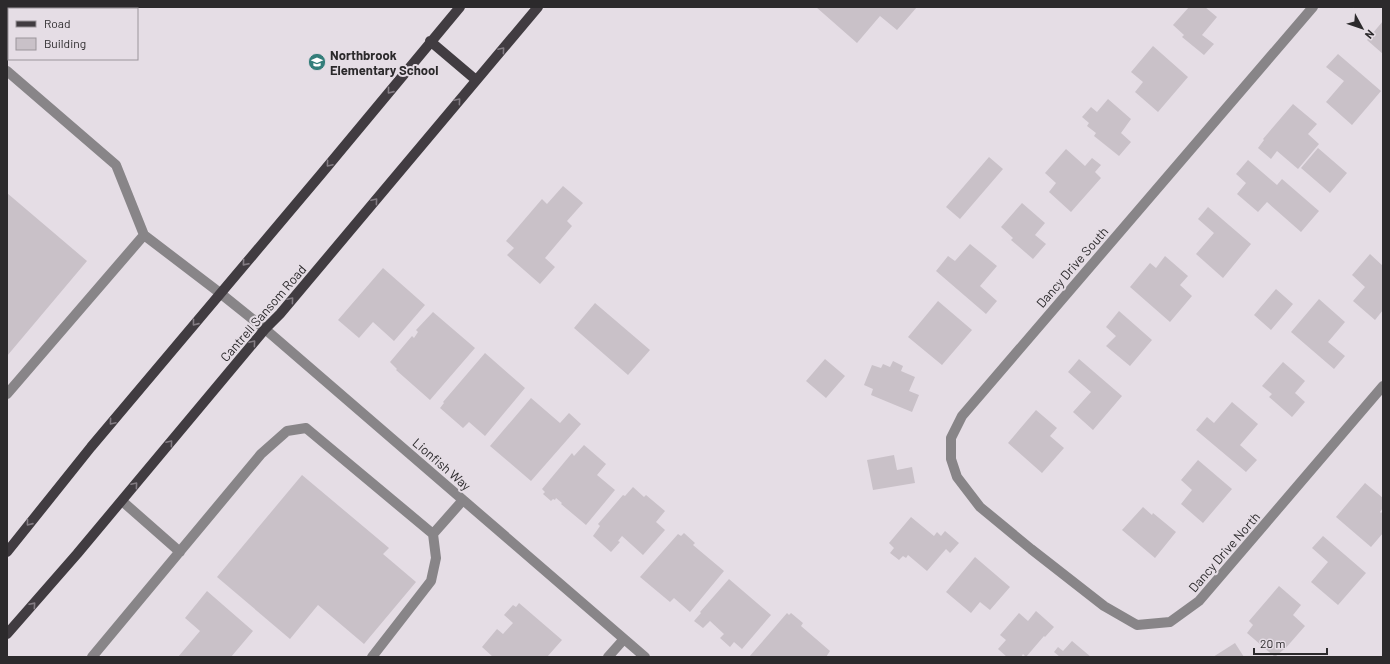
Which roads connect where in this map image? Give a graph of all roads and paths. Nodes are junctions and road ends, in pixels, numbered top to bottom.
1 (460, 7) edge
2 (538, 7) edge
3 (1313, 7) edge
4 (430, 42) junction
5 (7, 71) edge
6 (476, 80) junction
7 (144, 235) junction
8 (220, 293) junction
9 (265, 329) junction
10 (1383, 386) edge
11 (7, 394) edge
12 (464, 500) junction
13 (122, 501) junction
14 (433, 534) junction
15 (1031, 549) joint
16 (7, 552) edge
17 (180, 552) junction
18 (7, 634) edge
19 (624, 639) junction
20 (92, 657) edge
21 (372, 657) edge
22 (608, 657) edge
23 (645, 657) edge

1 - 4 main road
6 -> 2 main road, Cantrell Sansom Road
3 - 15 street, Dancy Drive South
4 - 6 main road
4 -> 8 main road
5 - 7 street
9 -> 6 main road, Cantrell Sansom Road
7 - 8 street, Lionfish Way
7 - 11 street
8 - 9 street, Lionfish Way
8 -> 16 main road
9 - 12 street, Lionfish Way
13 -> 9 main road, Cantrell Sansom Road
10 - 15 street, Dancy Drive North
12 - 14 street
12 - 19 street, Lionfish Way
13 - 17 street
18 -> 13 main road, Cantrell Sansom Road
14 - 17 street
14 - 21 street
17 - 20 street
19 - 22 street
19 - 23 street, Lionfish Way

